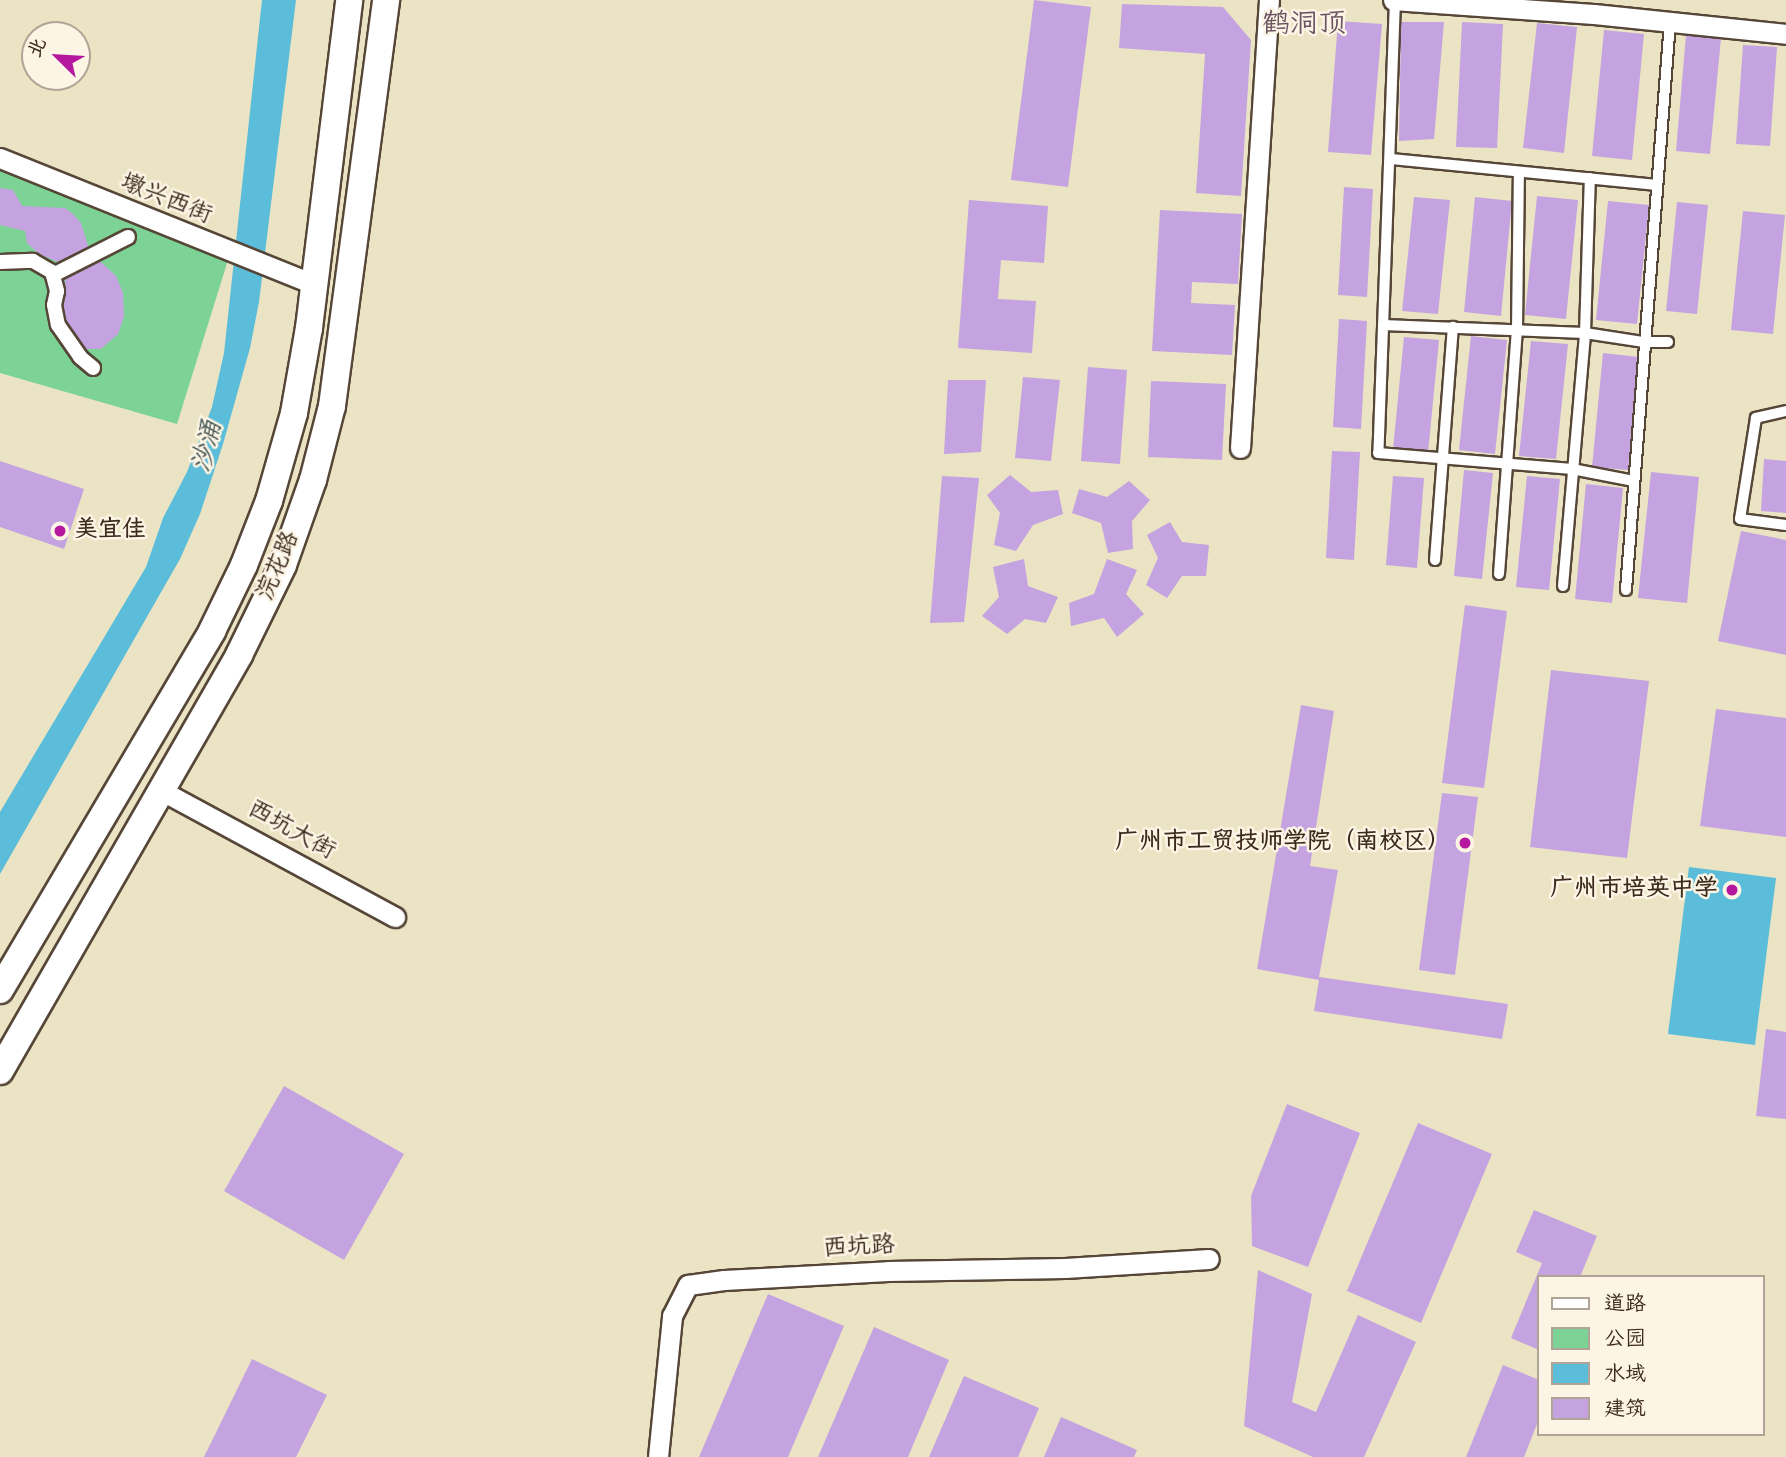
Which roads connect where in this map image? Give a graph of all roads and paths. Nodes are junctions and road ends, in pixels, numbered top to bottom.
1 (349, 0) edge
2 (386, 0) edge
3 (1269, 0) edge
4 (1394, 0) edge
5 (1594, 7) edge
6 (1670, 22) junction
7 (1786, 34) edge
8 (0, 158) edge
9 (1391, 159) junction
10 (1520, 172) junction
11 (1590, 178) junction
12 (1655, 185) junction
13 (128, 237) dead end
14 (0, 262) edge
15 (53, 275) junction
16 (314, 284) junction
17 (1383, 325) junction
18 (1453, 327) junction
19 (1517, 330) junction
20 (1585, 333) junction
21 (1644, 342) junction
22 (1668, 342) dead end
23 (93, 369) dead end
24 (1786, 411) edge
25 (1240, 448) dead end
26 (1445, 457) junction
27 (1509, 463) junction
28 (1572, 469) junction
29 (1634, 481) junction
30 (1786, 525) edge
31 (1435, 559) dead end
32 (1499, 574) dead end
33 (1563, 586) dead end
34 (1626, 590) dead end
35 (162, 791) junction
36 (395, 917) dead end
37 (0, 990) edge
38 (0, 1071) edge
39 (1209, 1259) dead end
40 (658, 1457) edge

1 - 16 main road, 浣花路
2 - 35 main road, 浣花路
3 - 25 street
4 - 5 street
4 - 9 lane
5 - 6 street
6 - 7 street
6 - 12 lane
8 - 16 street, 墩兴西街
9 - 10 lane
9 - 17 lane
10 - 11 lane
10 - 19 lane
11 - 12 lane
11 - 20 lane
12 - 21 lane
13 - 15 street
14 - 15 street
15 - 23 street
16 - 37 main road, 浣花路
17 - 18 lane
17 - 26 lane
18 - 19 lane
18 - 26 lane
19 - 20 lane
19 - 27 lane
20 - 21 lane
20 - 28 lane
21 - 22 lane
21 - 29 lane
24 - 30 lane
26 - 27 lane
26 - 31 lane
27 - 28 lane
27 - 32 lane
28 - 29 lane
28 - 33 lane
29 - 34 lane
35 - 36 street, 西坑大街
35 - 38 main road, 浣花路
39 - 40 street, 西坑路

